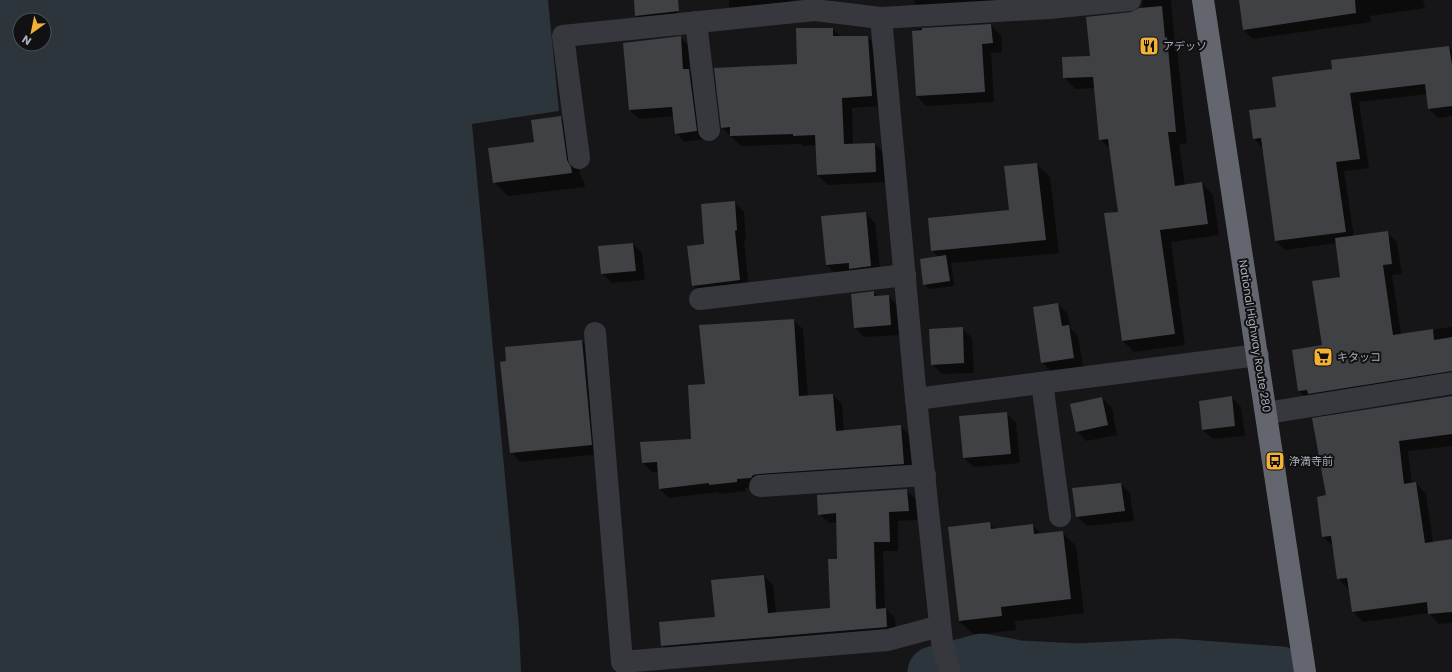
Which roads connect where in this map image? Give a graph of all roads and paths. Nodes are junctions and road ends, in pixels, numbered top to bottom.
1 (1130, 0) edge
2 (1203, 0) edge
3 (815, 5) edge
4 (881, 18) junction
5 (696, 22) junction
6 (709, 130) dead end
7 (579, 158) dead end
8 (905, 276) junction
9 (700, 299) dead end
10 (595, 333) dead end
11 (1258, 355) junction
12 (1042, 383) junction
13 (1452, 383) edge
14 (916, 399) junction
15 (1267, 413) junction
16 (924, 475) junction
17 (760, 486) dead end
18 (1060, 516) dead end
19 (941, 634) junction
20 (950, 672) edge
21 (1305, 672) edge

1 - 4 street
2 - 11 highway, National Highway Route 280
3 - 4 street
3 - 5 street
4 - 8 street
5 - 6 street
5 - 7 street
8 - 9 street
8 - 14 street
10 - 19 street
11 - 12 street
11 - 15 highway, National Highway Route 280
12 - 14 street
12 - 18 street
13 - 15 street
14 - 16 street
15 - 21 highway, National Highway Route 280
16 - 17 street
16 - 19 street
19 - 20 street

